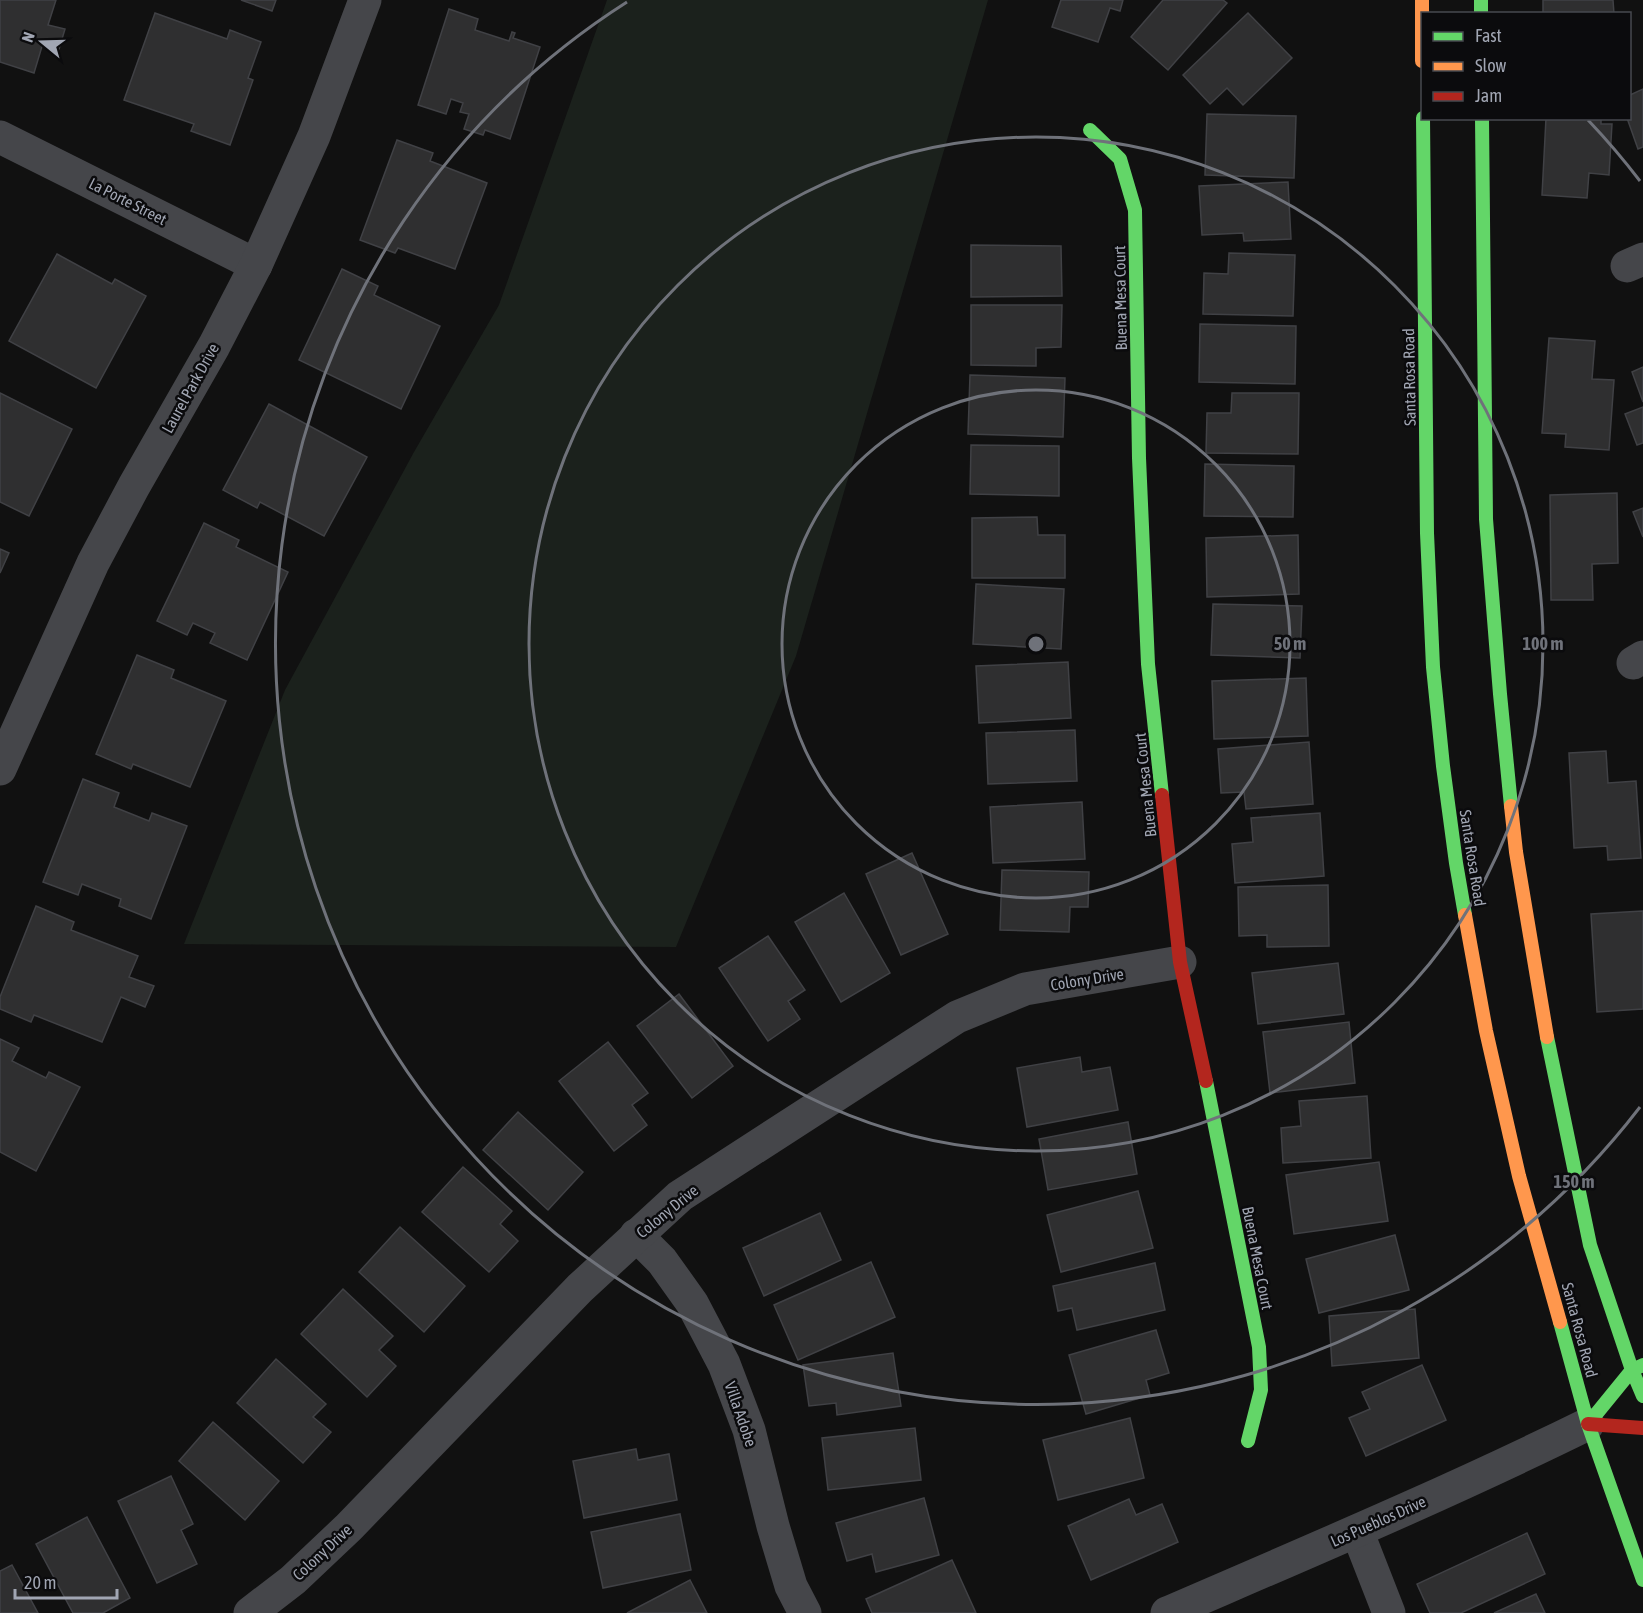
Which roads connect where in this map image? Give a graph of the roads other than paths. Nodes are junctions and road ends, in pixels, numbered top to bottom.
1 (365, 0) edge
2 (1423, 120) edge
3 (1482, 120) edge
4 (1090, 130) dead end
5 (0, 137) edge
6 (256, 265) junction
7 (0, 769) edge
8 (1180, 962) junction
9 (636, 1235) junction
10 (1637, 1367) edge
11 (1643, 1396) edge
12 (1588, 1424) junction
13 (1643, 1428) edge
14 (1248, 1441) dead end
15 (1357, 1531) junction
16 (1643, 1580) edge
17 (250, 1613) edge
18 (805, 1613) edge
19 (1167, 1613) edge
20 (1389, 1613) edge

1 - 6 street, Laurel Park Drive
2 - 12 main road, Santa Rosa Road
3 - 10 main road, Santa Rosa Road
4 - 8 main road, Buena Mesa Court
5 - 6 street, La Porte Street
6 - 7 street, Laurel Park Drive
8 - 9 street, Colony Drive
8 - 14 main road, Buena Mesa Court
9 - 17 street, Colony Drive
9 - 18 street, Villa Adobe
10 - 11 main road, Santa Rosa Road
10 - 12 main road, Los Pueblos Drive
12 - 13 main road
12 - 15 street, Los Pueblos Drive
12 - 16 main road, Santa Rosa Road
15 - 19 street, Los Pueblos Drive
15 - 20 street

